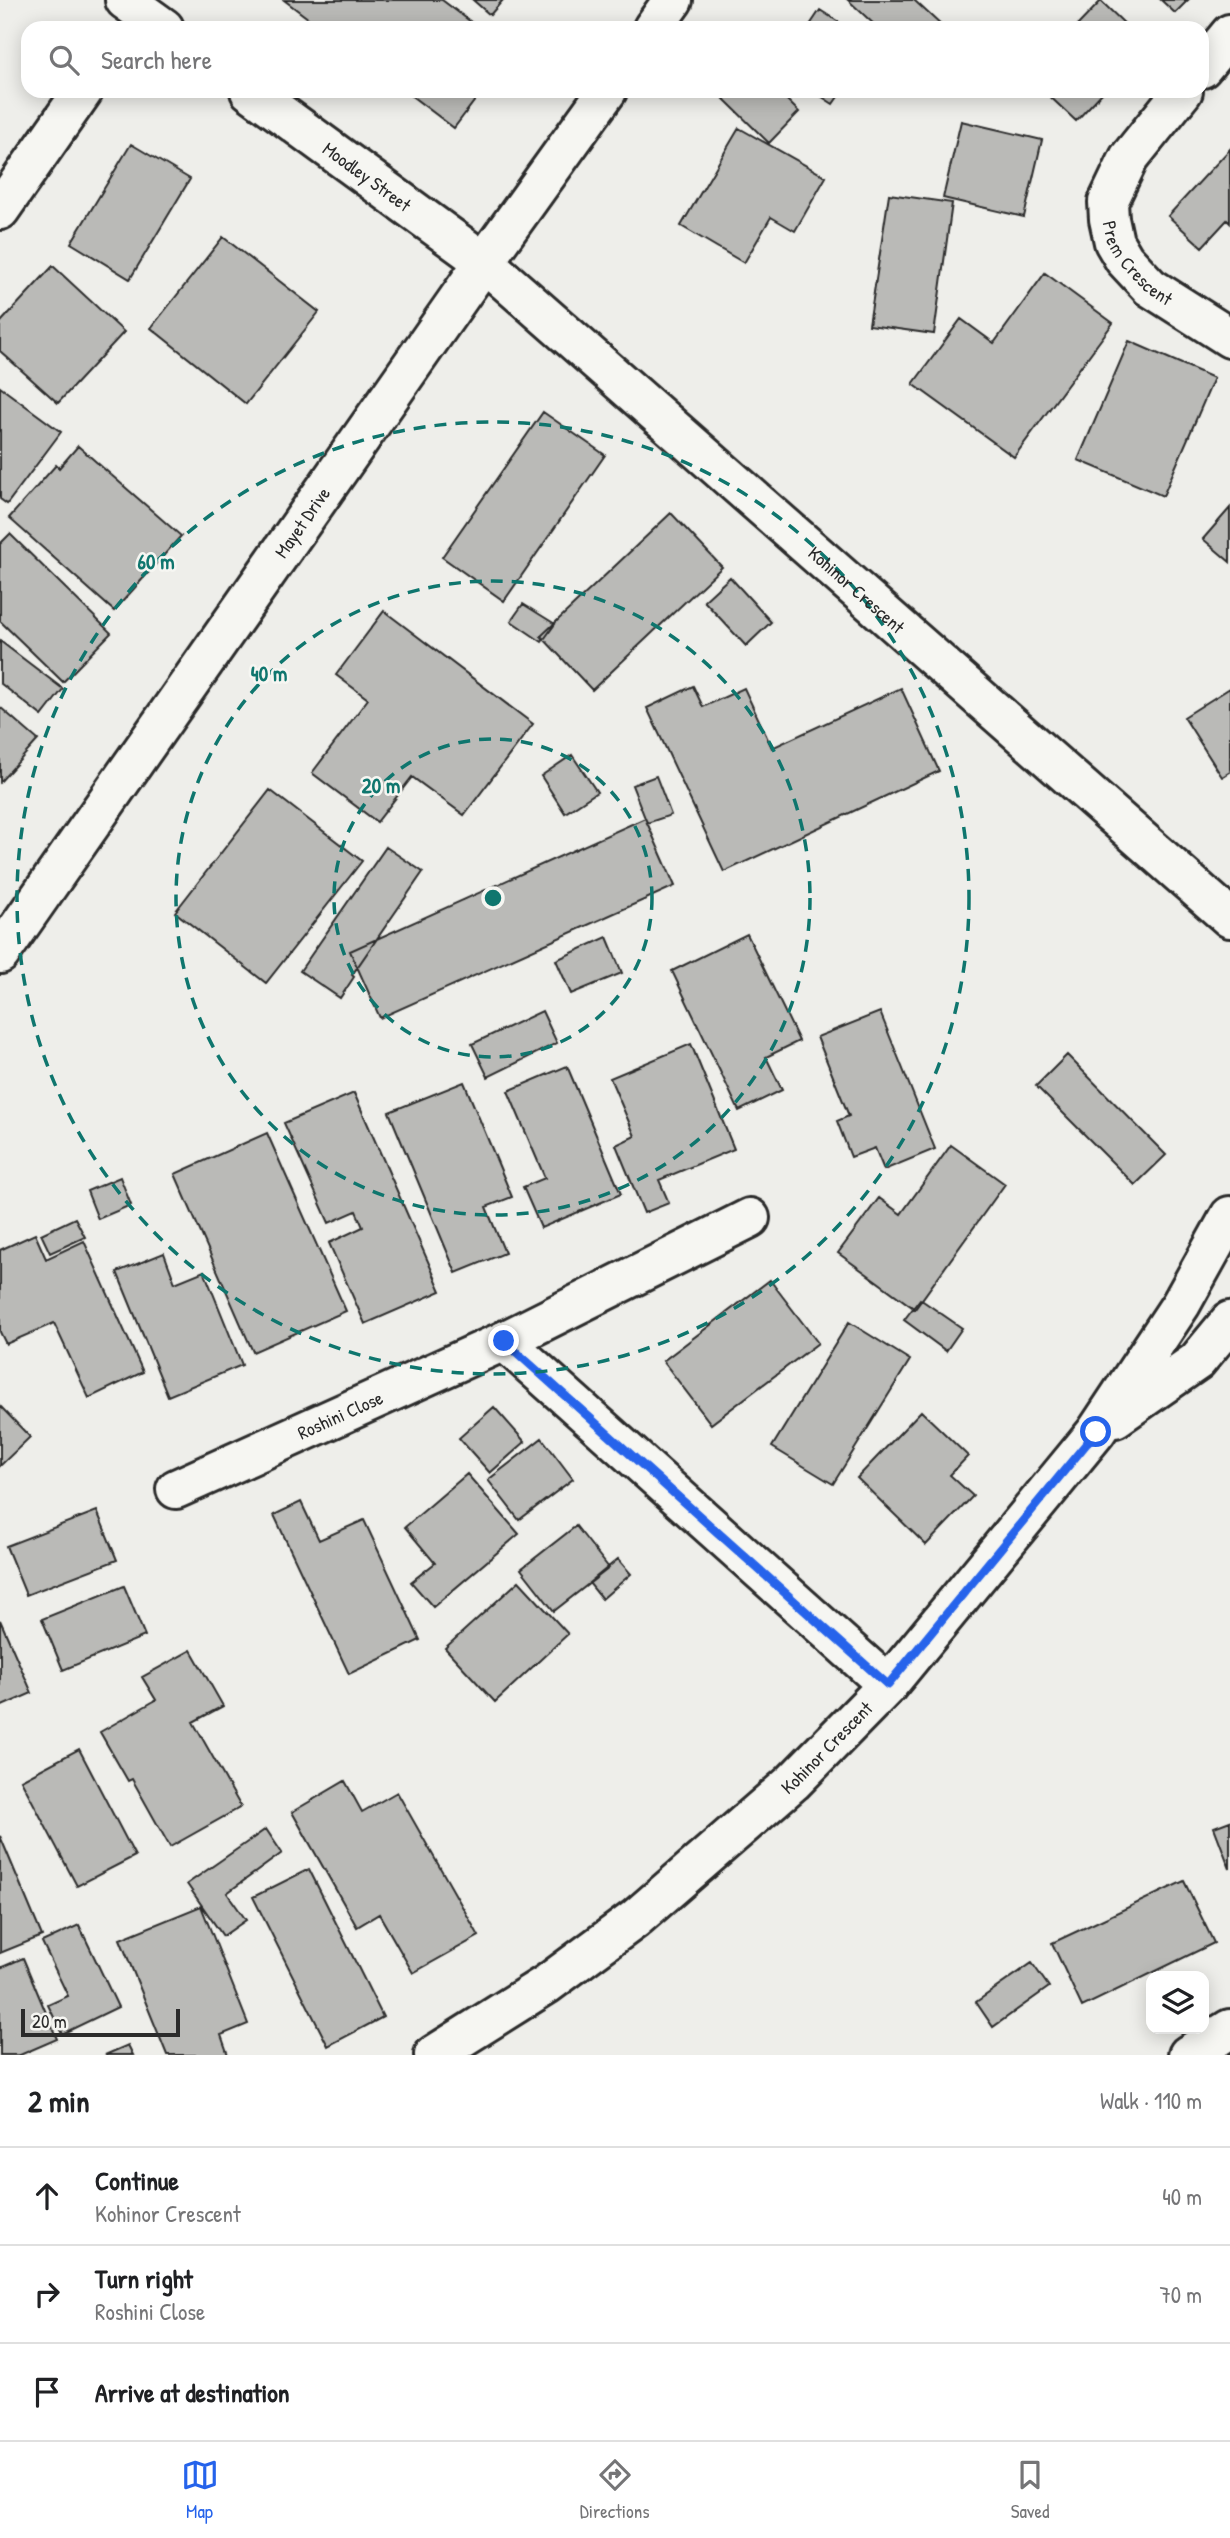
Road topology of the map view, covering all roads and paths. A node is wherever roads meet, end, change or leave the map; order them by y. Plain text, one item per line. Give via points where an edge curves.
1 (673, 0) edge
2 (658, 21) edge
3 (1230, 34) edge
4 (1209, 60) edge
5 (78, 98) edge
6 (260, 98) edge
7 (602, 98) edge
8 (1177, 98) edge
9 (0, 210) edge
10 (484, 262) junction
11 (1230, 338) edge
12 (1230, 918) edge
13 (0, 954) edge
14 (1230, 1216) edge
15 (750, 1218) dead end
16 (1230, 1321) edge
17 (504, 1341) junction
18 (1096, 1432) junction
19 (176, 1489) dead end
20 (888, 1685) junction
21 (1230, 2029) edge
22 (434, 2055) edge
23 (1188, 2055) edge

1 - 2 street
3 - 4 street
5 - 9 street
6 - 10 street, Moodley Street
7 - 10 street, Mayet Drive
8 - 11 street, Prem Crescent via 1129,158 1108,202 1114,242 1150,287
10 - 12 street, Kohinor Crescent
10 - 13 street, Mayet Drive
14 - 18 street, Kohinor Crescent via 1181,1304
15 - 17 street, Roshini Close
16 - 18 street via 1197,1361
17 - 19 street, Roshini Close
17 - 20 street
18 - 20 street, Kohinor Crescent
20 - 22 street, Kohinor Crescent via 793,1782 635,1919 547,1984
21 - 23 street

